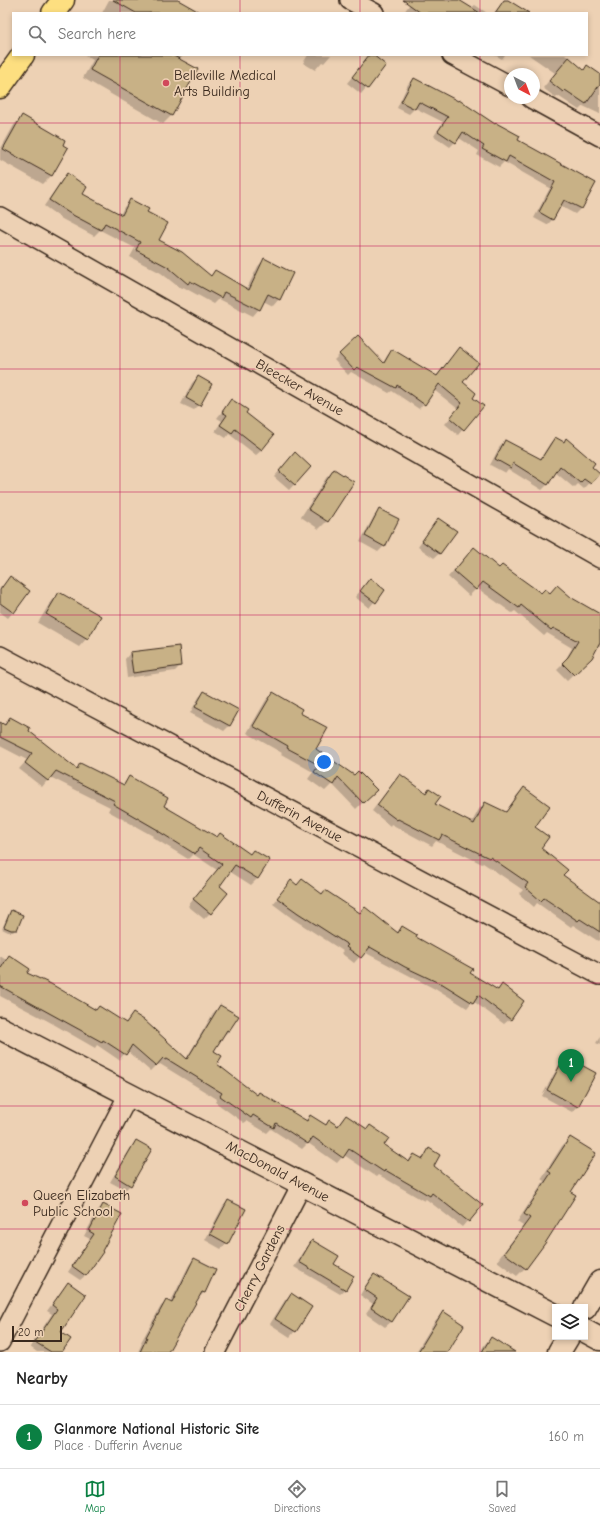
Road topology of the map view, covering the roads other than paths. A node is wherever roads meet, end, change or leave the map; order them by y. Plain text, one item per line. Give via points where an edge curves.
1 (63, 0) edge
2 (350, 0) edge
3 (54, 12) edge
4 (372, 12) edge
5 (22, 56) edge
6 (454, 56) edge
7 (504, 83) edge
8 (0, 87) edge
9 (540, 103) edge
10 (600, 136) edge
11 (0, 217) edge
12 (600, 558) edge
13 (0, 656) edge
14 (600, 975) edge
15 (0, 1028) edge
16 (129, 1094) junction
17 (302, 1184) junction
18 (600, 1282) edge
19 (587, 1304) edge
20 (552, 1313) edge
21 (588, 1333) edge
22 (600, 1339) edge
23 (566, 1340) edge
24 (0, 1342) edge
25 (215, 1352) edge
26 (559, 1352) edge

1 - 3 main road
2 - 4 street
5 - 8 main road
6 - 7 street
9 - 10 street
11 - 12 street, Bleecker Avenue
13 - 14 street, Dufferin Avenue
15 - 16 street, MacDonald Avenue
16 - 17 street, MacDonald Avenue
16 - 24 street
17 - 20 street, MacDonald Avenue
17 - 25 street, Cherry Gardens
18 - 19 street
21 - 22 street
23 - 26 street

